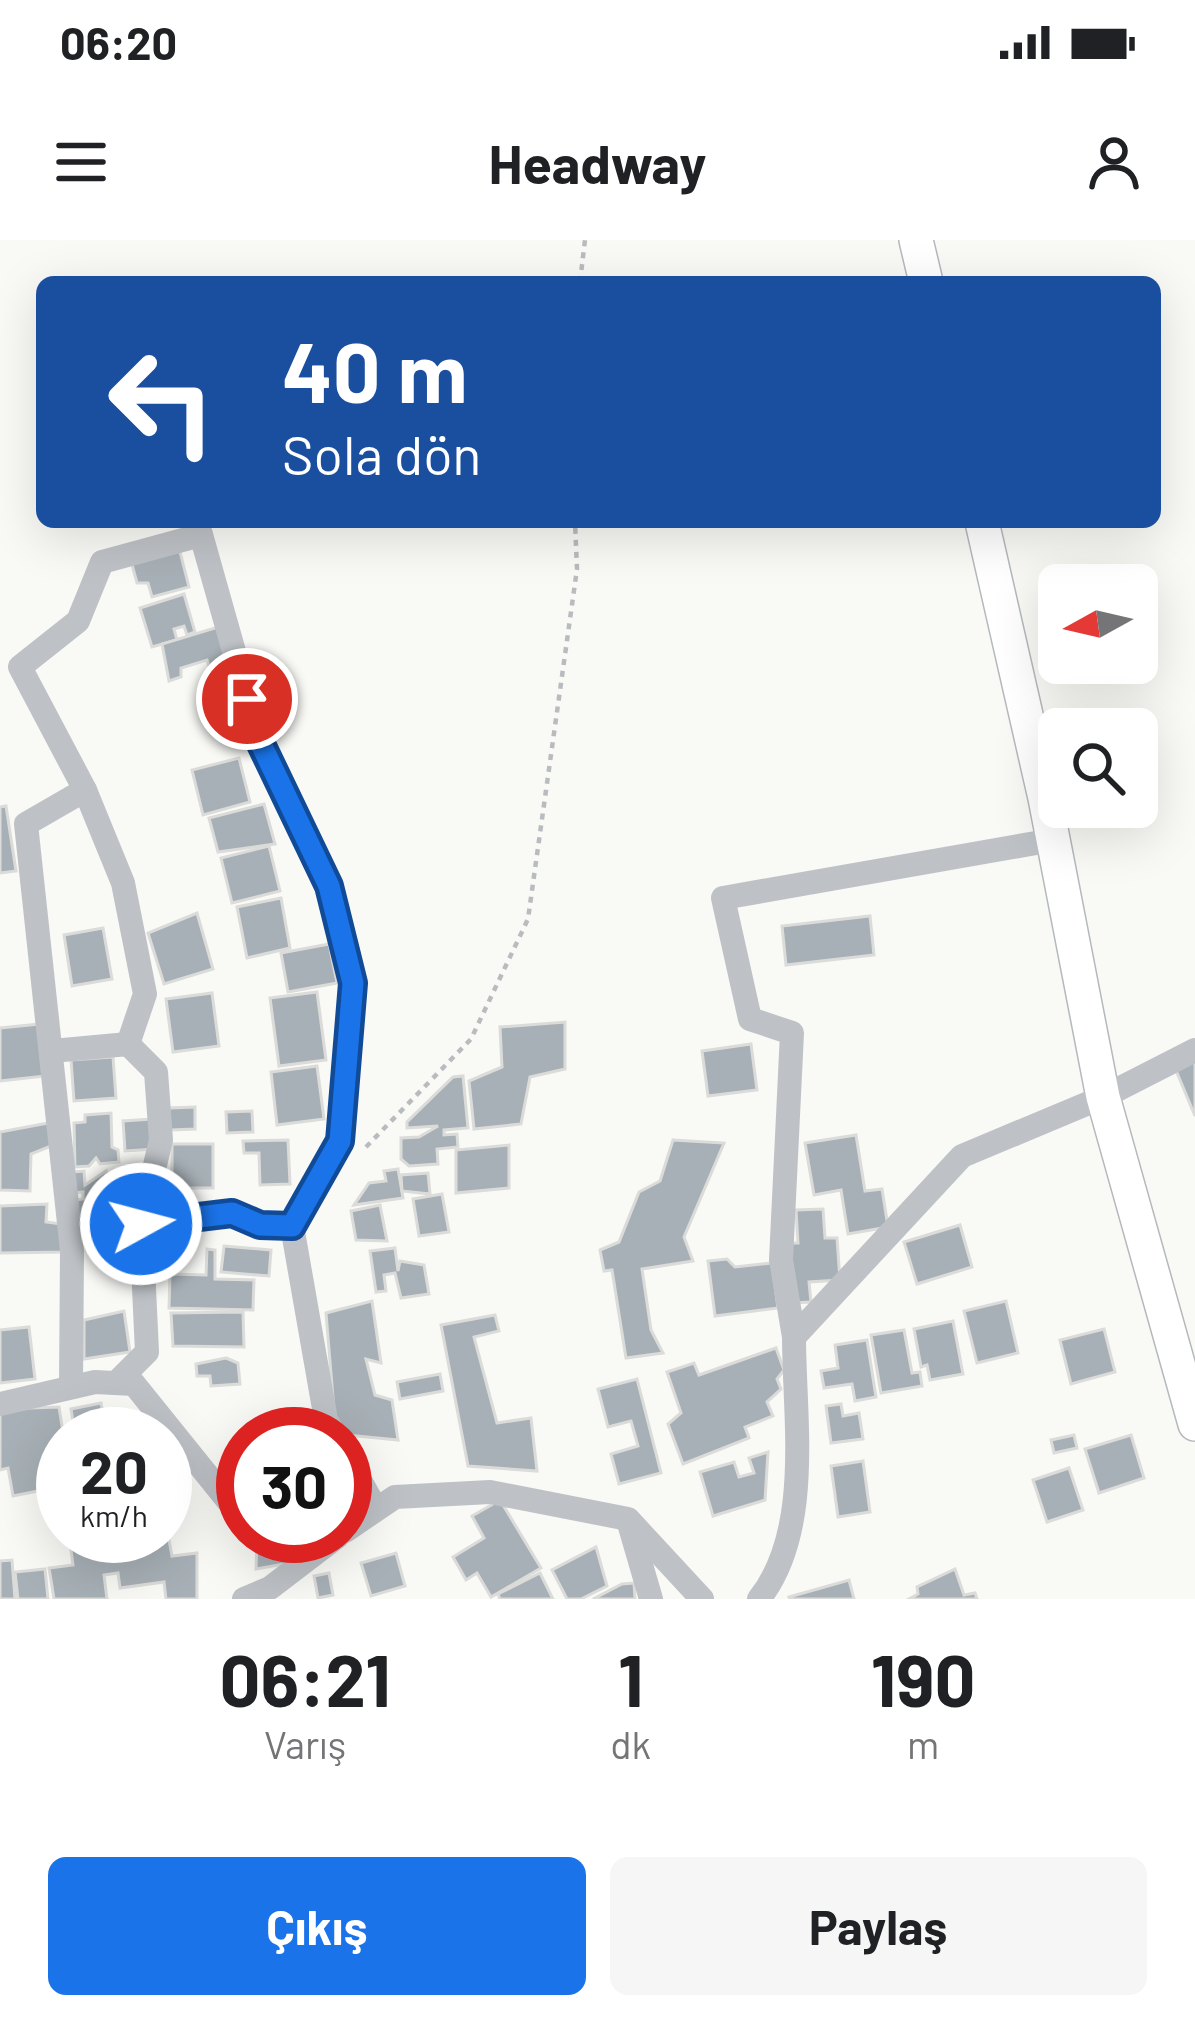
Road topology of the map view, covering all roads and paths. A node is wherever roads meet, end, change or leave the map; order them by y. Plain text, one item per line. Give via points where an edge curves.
1 (585, 240) edge
2 (916, 240) edge
3 (581, 276) edge
4 (925, 276) edge
5 (199, 528) edge
6 (575, 528) edge
7 (983, 528) edge
8 (86, 790) junction
9 (1054, 840) junction
10 (128, 1045) junction
11 (1195, 1050) edge
12 (52, 1051) junction
13 (1103, 1097) junction
14 (355, 1158) dead end
15 (141, 1224) junction
16 (292, 1226) junction
17 (794, 1337) junction
18 (116, 1383) junction
19 (71, 1386) junction
20 (0, 1404) edge
21 (324, 1407) edge
22 (1195, 1424) edge
23 (216, 1486) edge
24 (372, 1502) edge
25 (375, 1507) junction
26 (372, 1509) edge
27 (628, 1520) junction
28 (301, 1563) edge
29 (244, 1599) edge
30 (651, 1599) edge
31 (702, 1599) edge
32 (759, 1599) edge

1 - 3 path
2 - 4 main road
5 - 8 street via 102,562 78,621 20,667
5 - 16 street via 259,740 329,886 353,983 340,1141
6 - 14 path via 574,592 528,919 471,1040
7 - 9 main road
8 - 10 street via 123,884 145,994
8 - 12 street via 26,824
9 - 13 main road
9 - 17 street via 723,898 749,1019 793,1033 782,1260
10 - 12 street
10 - 15 street via 156,1072 161,1140
11 - 13 street
12 - 19 street via 72,1251
13 - 17 street via 962,1156
13 - 22 main road
15 - 16 street via 232,1213
15 - 18 street via 147,1352
16 - 21 street
17 - 32 street via 795,1504
18 - 19 street
18 - 23 street via 134,1384
19 - 20 street
24 - 25 street
25 - 26 street
25 - 27 street via 395,1497 490,1492
27 - 30 street
27 - 31 street
28 - 29 street

